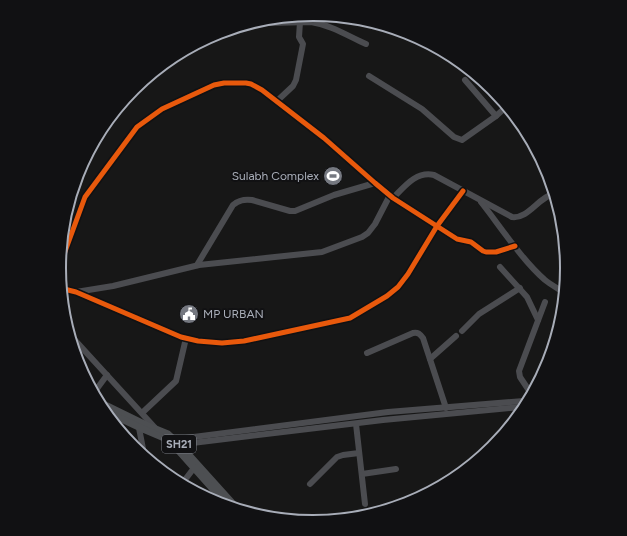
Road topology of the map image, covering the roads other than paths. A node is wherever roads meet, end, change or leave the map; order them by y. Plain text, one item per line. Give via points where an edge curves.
1 (294, 22) edge
2 (300, 22) junction
3 (366, 44) dead end
4 (369, 76) dead end
5 (465, 80) dead end
6 (276, 101) junction
7 (503, 110) edge
8 (496, 116) junction
9 (375, 183) junction
10 (462, 191) junction
11 (549, 195) edge
12 (392, 196) junction
13 (479, 200) junction
14 (437, 226) junction
15 (68, 243) edge
16 (515, 246) junction
17 (197, 265) junction
18 (500, 267) dead end
19 (520, 288) junction
20 (559, 289) edge
21 (68, 290) edge
22 (76, 292) junction
23 (545, 302) dead end
24 (538, 320) junction
25 (462, 331) dead end
26 (456, 336) dead end
27 (186, 338) junction
28 (79, 344) edge
29 (367, 353) dead end
30 (430, 359) junction
31 (107, 376) junction
32 (98, 387) edge
33 (528, 390) edge
34 (521, 401) edge
35 (517, 407) edge
36 (110, 408) edge
37 (446, 408) junction
38 (142, 413) junction
39 (117, 417) edge
40 (356, 424) junction
41 (139, 428) junction
42 (156, 432) junction
43 (174, 442) junction
44 (143, 446) edge
45 (360, 453) junction
46 (194, 468) junction
47 (396, 469) dead end
48 (362, 474) junction
49 (185, 479) edge
50 (310, 484) dead end
51 (220, 496) edge
52 (229, 500) edge
53 (365, 504) dead end

1 - 2 street
2 - 3 street via 324,25
2 - 6 street via 300,37 303,44 296,80
4 - 8 street via 422,109 454,137 462,140
5 - 8 street
6 - 9 street via 324,138
6 - 15 street via 251,84 219,83 162,109 137,127 85,197
7 - 8 street
9 - 12 street
9 - 17 street via 334,195 295,211 246,199 236,202
10 - 12 street via 434,175 427,174 414,178
10 - 13 street
10 - 14 street
11 - 13 street via 518,218
12 - 14 street
12 - 17 street via 368,233 329,250
13 - 16 street
14 - 16 street via 457,239 471,242 483,251 496,252
14 - 27 street via 398,287 350,318 244,341 222,343
16 - 20 street via 540,275
17 - 22 street via 113,286
18 - 19 street
19 - 24 street via 527,296
19 - 25 street via 479,314
21 - 22 street
22 - 27 street
23 - 24 street
24 - 33 street via 518,371
26 - 30 street
27 - 38 street via 176,381
28 - 31 street
29 - 30 street via 417,332 423,338
30 - 37 street
31 - 32 street
31 - 38 street
34 - 37 street
35 - 40 street
36 - 42 main road, SH21
37 - 43 street via 388,412
38 - 42 street
39 - 41 main road, SH21
40 - 43 street
40 - 45 street
41 - 42 main road, SH21
41 - 44 street
42 - 43 main road, SH21
43 - 46 main road, SH21
43 - 52 main road, SH21
45 - 48 street
45 - 50 street via 337,458
46 - 49 street
46 - 51 main road, SH21
47 - 48 street
48 - 53 street

